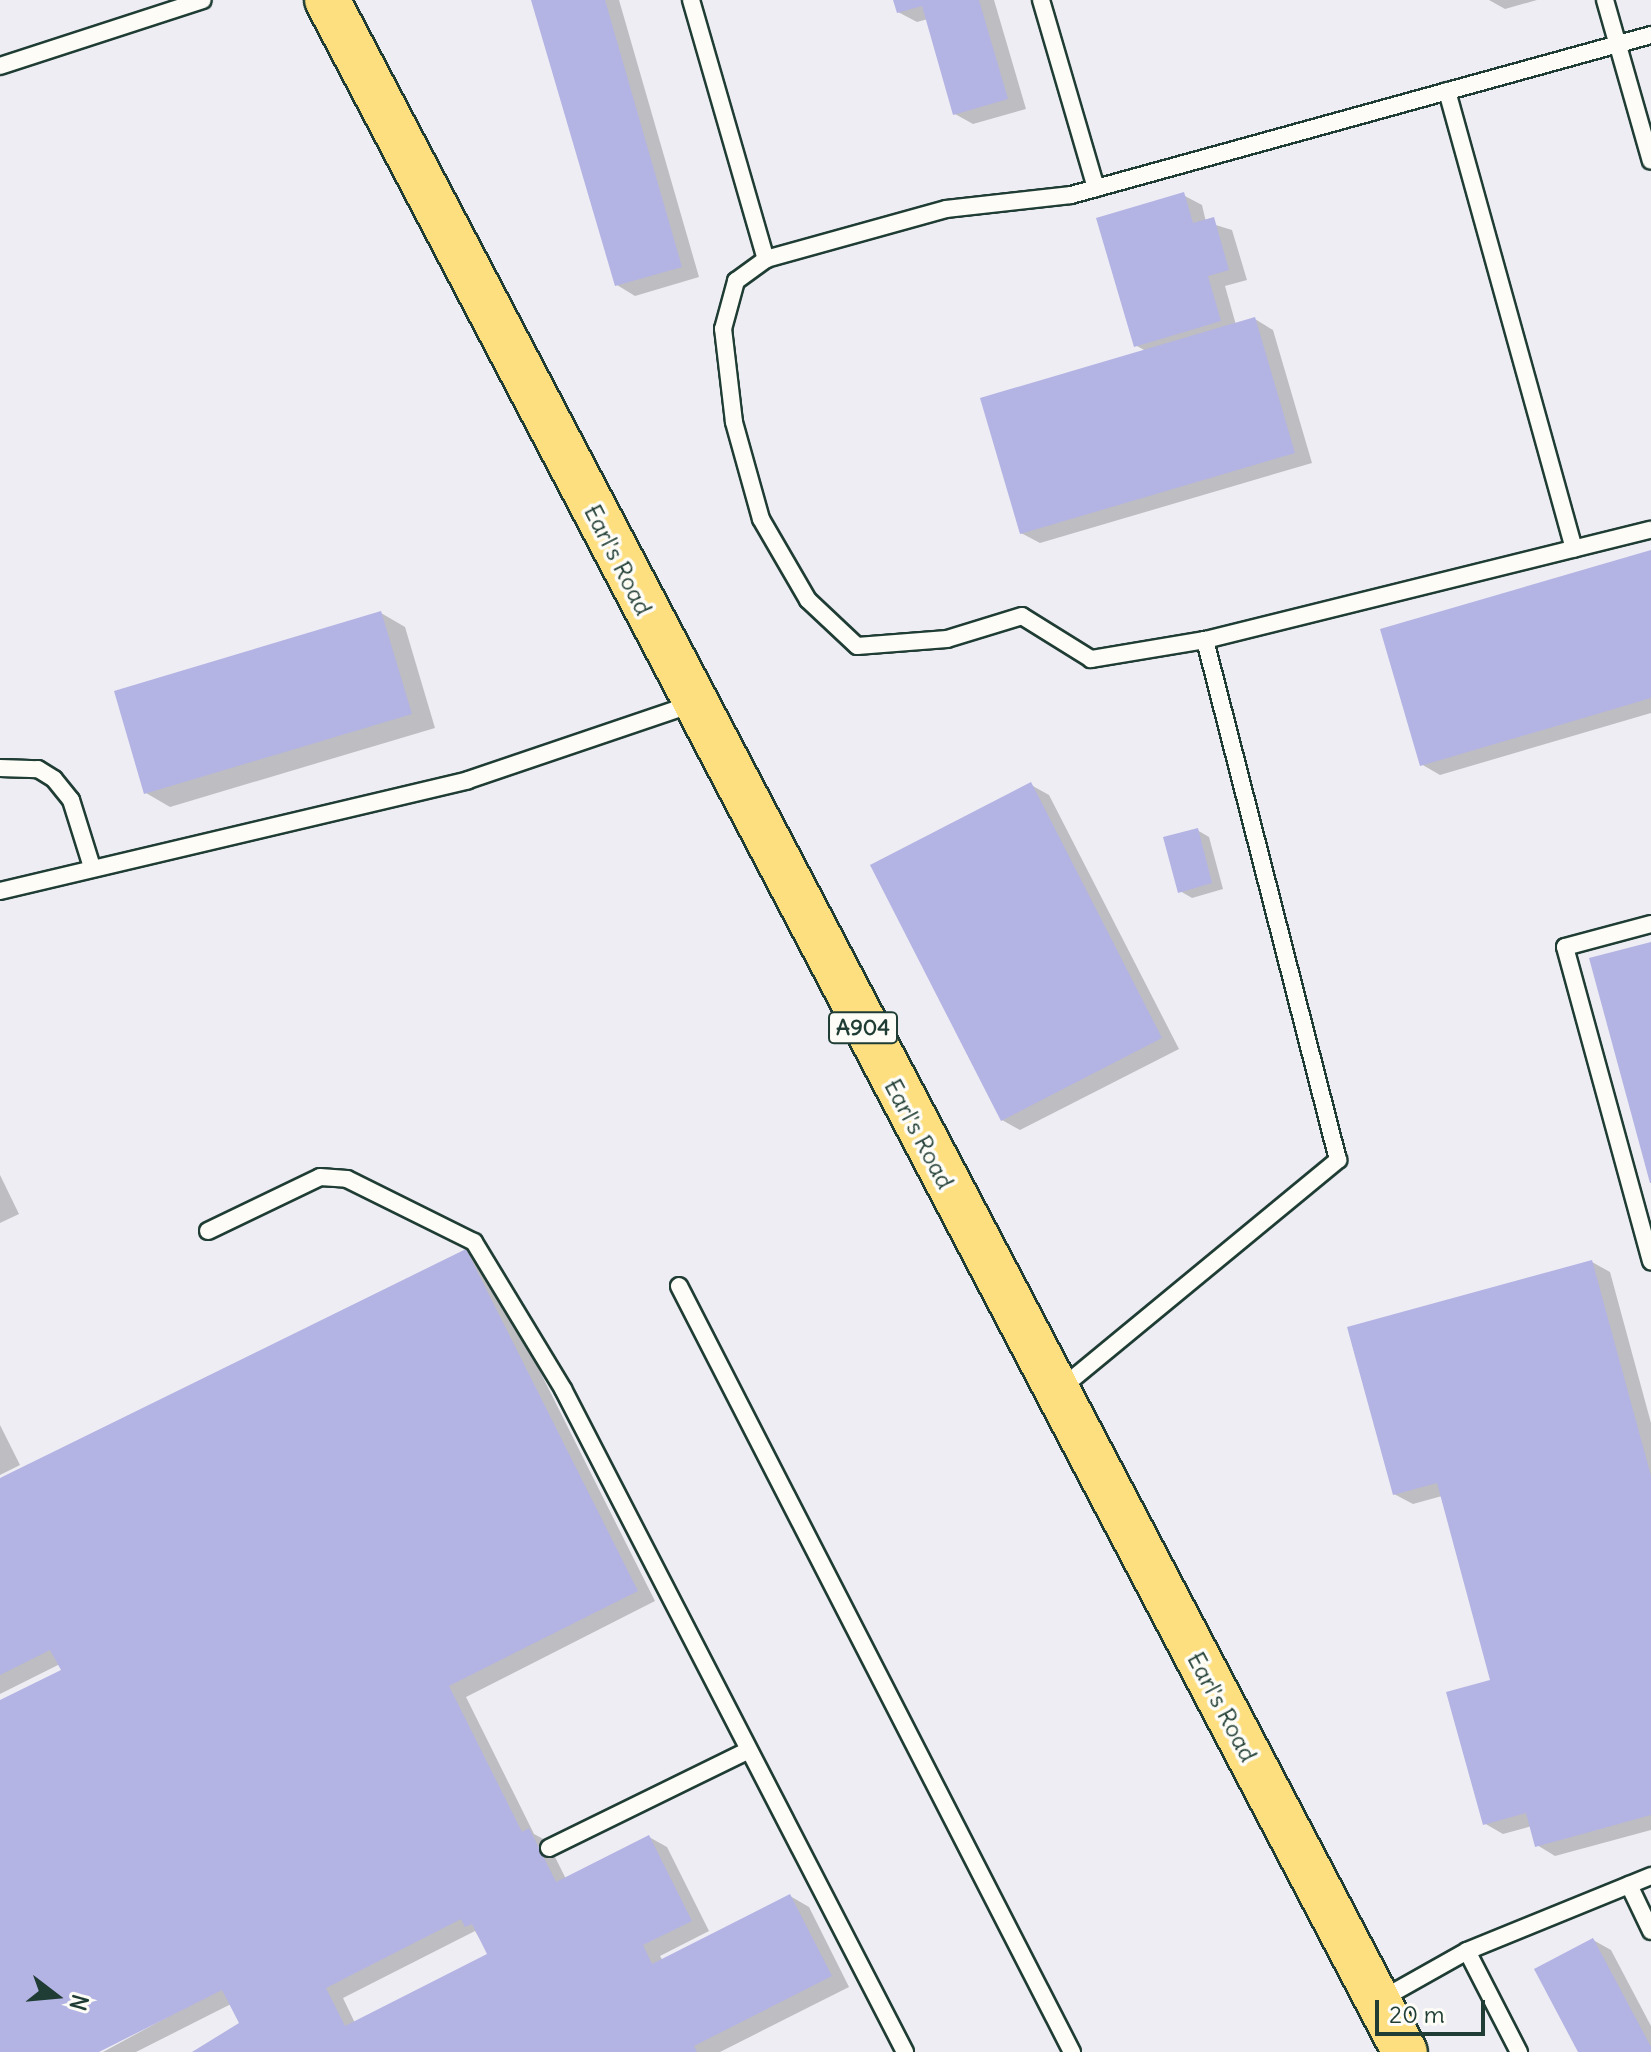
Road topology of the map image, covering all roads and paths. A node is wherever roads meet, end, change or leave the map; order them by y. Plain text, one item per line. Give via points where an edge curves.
1 (203, 0) edge
2 (327, 0) edge
3 (691, 0) edge
4 (1041, 0) edge
5 (1605, 0) edge
6 (1651, 35) edge
7 (1618, 44) junction
8 (0, 66) edge
9 (1447, 91) junction
10 (1651, 161) edge
11 (1096, 188) junction
12 (766, 259) junction
13 (1651, 530) edge
14 (1574, 549) junction
15 (1205, 640) junction
16 (693, 704) junction
17 (0, 768) edge
18 (92, 867) junction
19 (0, 891) edge
20 (1651, 924) edge
21 (208, 1231) dead end
22 (1651, 1261) edge
23 (679, 1286) dead end
24 (1056, 1393) junction
25 (747, 1751) junction
26 (549, 1848) dead end
27 (1651, 1876) edge
28 (1629, 1885) junction
29 (1651, 1931) edge
30 (1467, 1951) junction
31 (1378, 2001) junction
32 (905, 2052) edge
33 (1072, 2052) edge
34 (1405, 2052) edge
35 (1519, 2052) edge

1 - 8 lane
2 - 16 main road, Earl's Road / A904
3 - 12 lane
4 - 11 lane
5 - 7 lane
6 - 7 lane
7 - 9 lane
7 - 10 lane
9 - 11 lane
9 - 14 lane
11 - 12 lane via 946,209
12 - 15 lane via 736,281 723,329 734,422 761,519 808,600 857,646 947,639 1022,616 1091,659
13 - 14 lane
14 - 15 lane
15 - 24 lane via 1338,1160
16 - 18 lane via 468,780
16 - 24 main road, Earl's Road / A904
17 - 18 lane via 38,769 54,779 71,800
18 - 19 lane
20 - 22 lane via 1565,947
21 - 25 lane via 320,1177 347,1179 474,1242 563,1389
23 - 33 lane
24 - 31 main road, Earl's Road / A904
25 - 26 lane
25 - 32 lane
27 - 28 lane
28 - 29 lane
28 - 30 lane
30 - 31 lane
30 - 35 lane
31 - 34 main road, Earl's Road / A904

